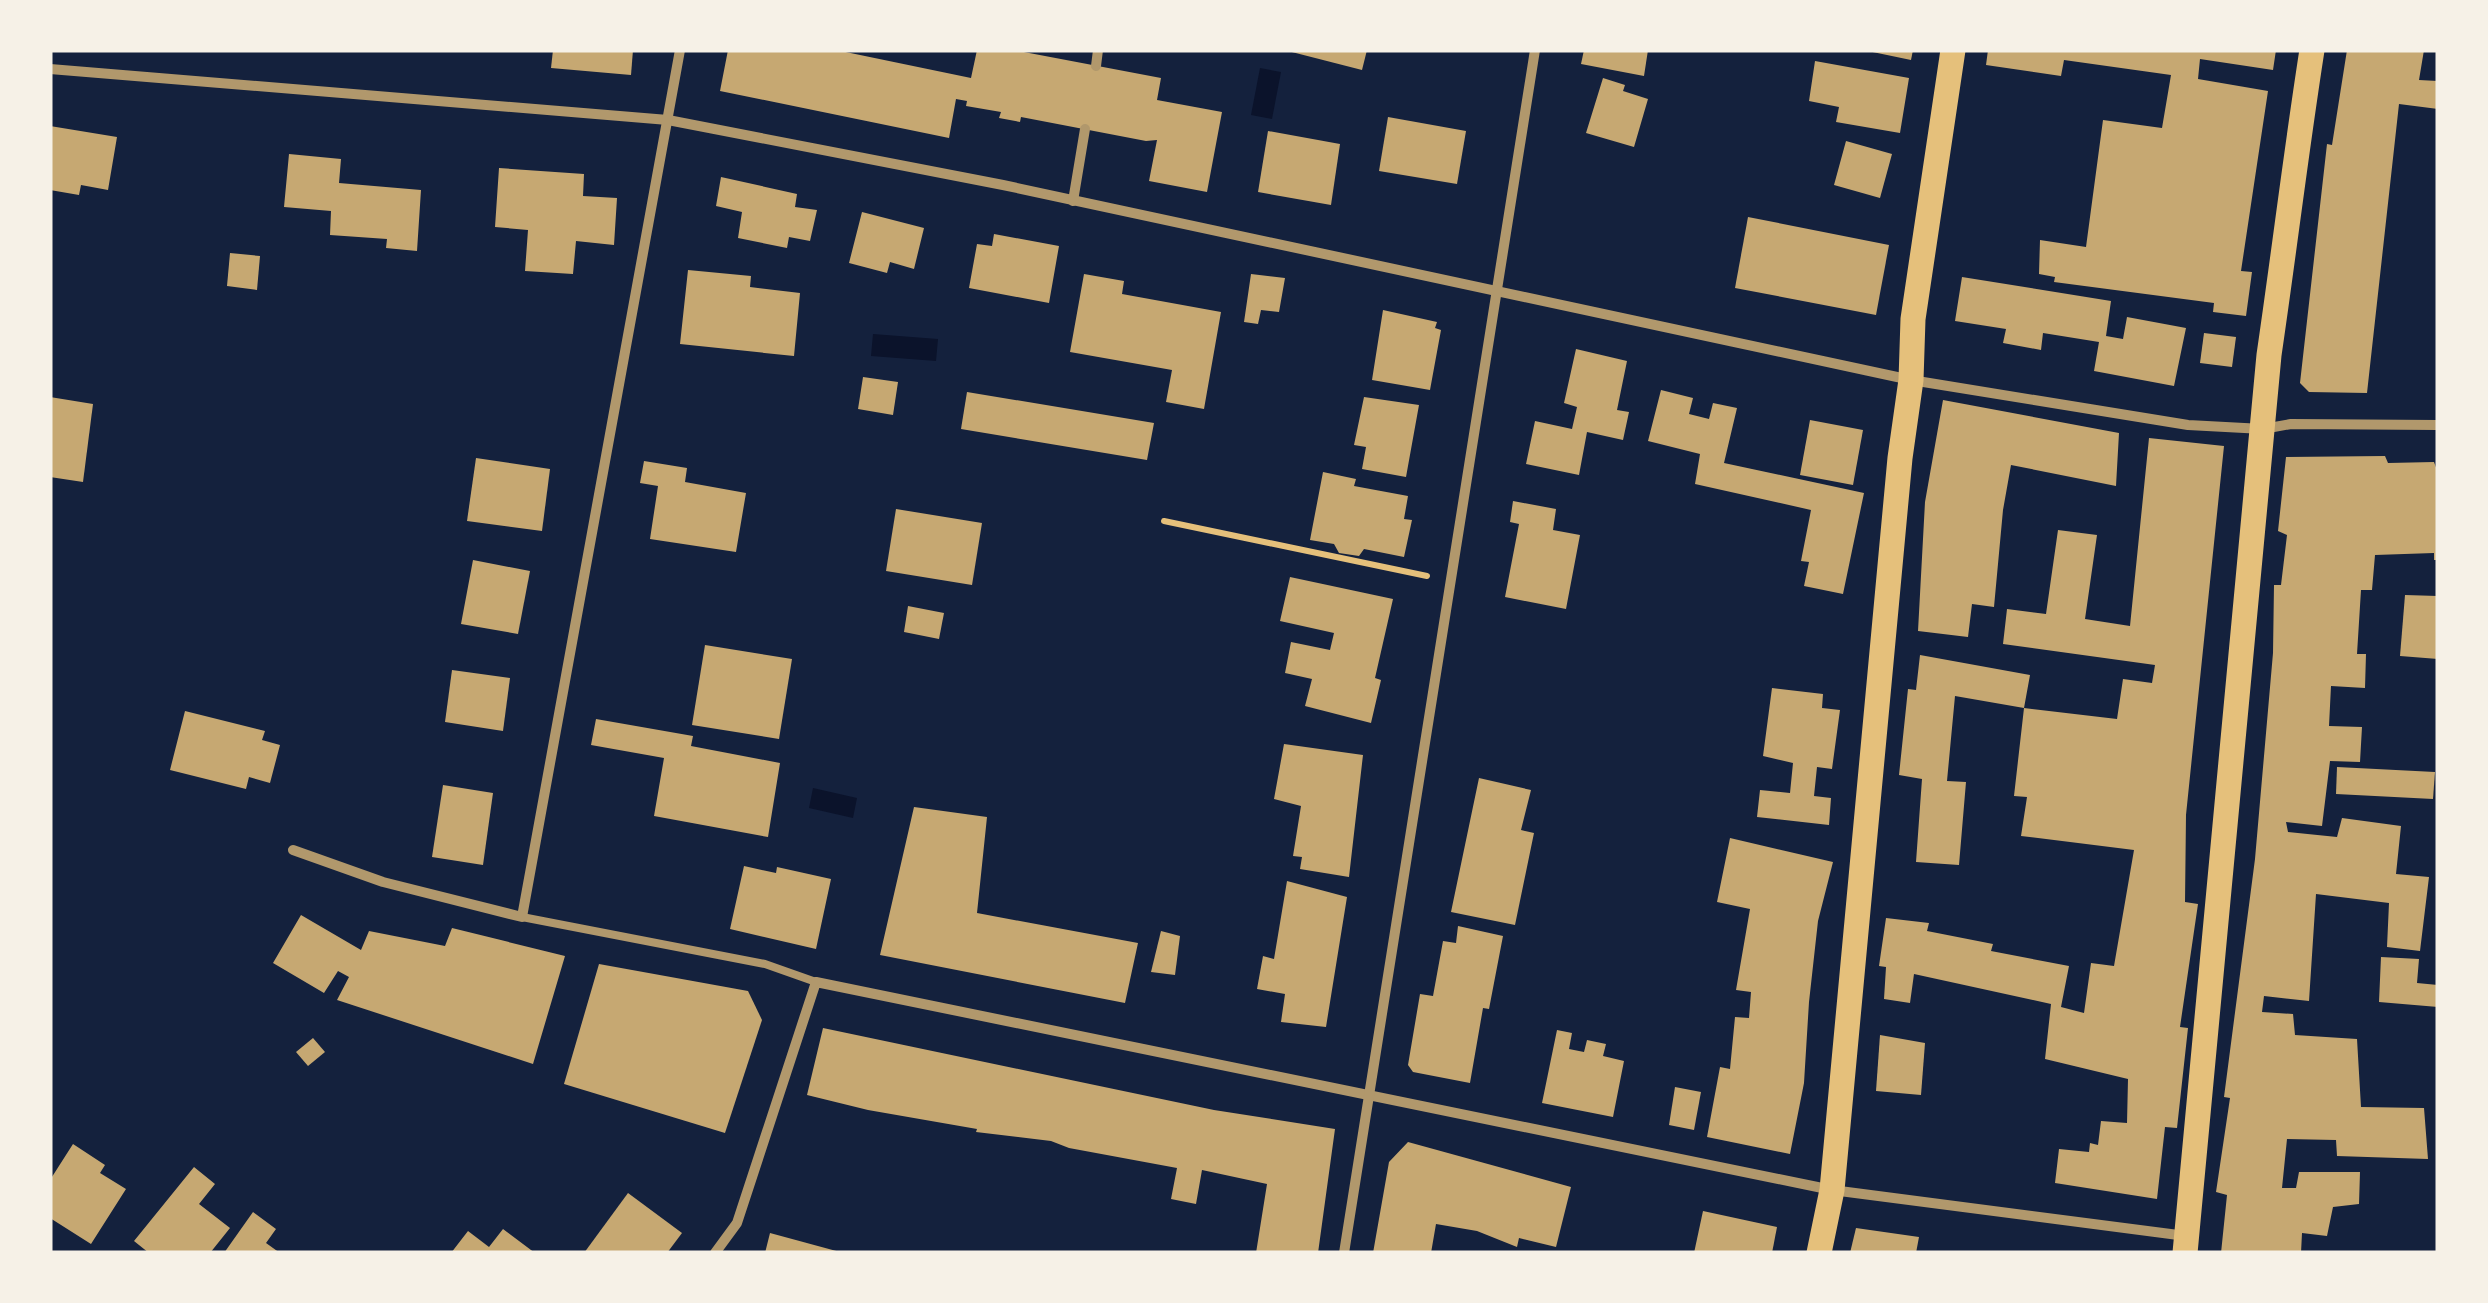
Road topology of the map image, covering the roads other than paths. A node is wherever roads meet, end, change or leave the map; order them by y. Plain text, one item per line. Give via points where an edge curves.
1 (680, 50) edge
2 (1098, 50) edge
3 (1535, 50) edge
4 (1953, 50) edge
5 (2312, 50) edge
6 (1096, 66) dead end
7 (50, 69) edge
8 (668, 120) junction
9 (1085, 129) dead end
10 (1073, 201) junction
11 (1494, 288) junction
12 (1911, 380) junction
13 (2438, 425) edge
14 (2263, 429) junction
15 (293, 850) dead end
16 (522, 917) junction
17 (816, 982) junction
18 (1368, 1096) junction
19 (1832, 1190) junction
20 (2186, 1244) edge
21 (715, 1253) edge
22 (1344, 1253) edge
23 (1819, 1253) edge

1 - 8 street
2 - 6 street
3 - 11 street
4 - 12 main road via 1913,319
5 - 14 main road
7 - 8 street
8 - 10 street
8 - 16 street
9 - 10 street
10 - 11 street
11 - 12 street
11 - 18 street
12 - 14 street via 2188,424
12 - 19 main road
13 - 14 street
14 - 20 main road
15 - 16 street via 383,882
16 - 17 lane via 764,964
17 - 18 street
17 - 21 street via 737,1223
18 - 19 street
18 - 22 street
19 - 20 street
19 - 23 main road

